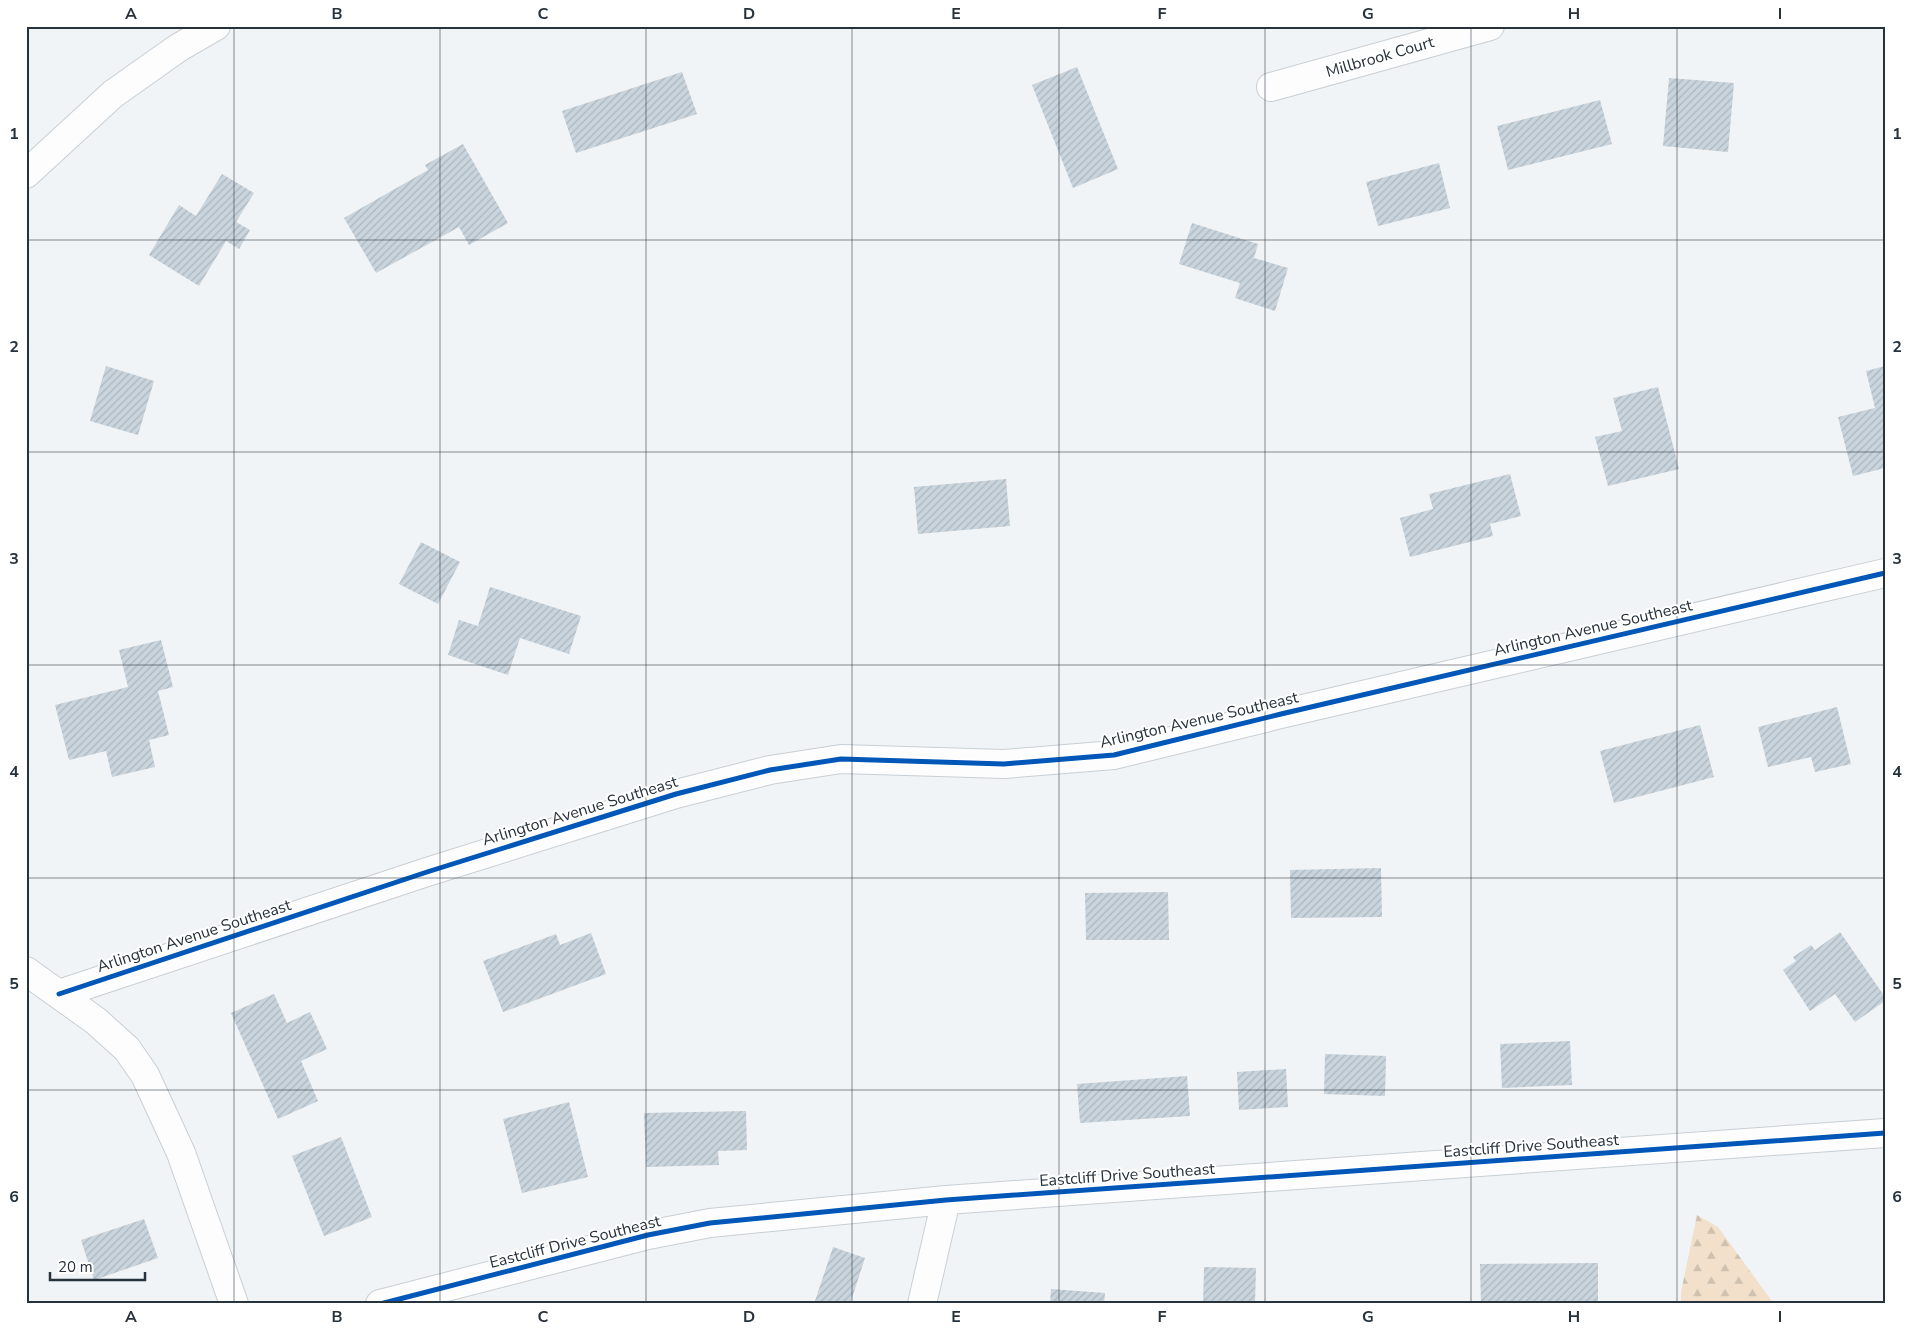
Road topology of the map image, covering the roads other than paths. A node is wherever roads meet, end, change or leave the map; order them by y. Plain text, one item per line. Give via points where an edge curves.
1 (216, 26) edge
2 (1490, 26) edge
3 (1270, 87) dead end
4 (26, 174) edge
5 (1885, 573) edge
6 (26, 971) edge
7 (59, 994) junction
8 (1885, 1133) edge
9 (946, 1200) junction
10 (234, 1304) edge
11 (380, 1304) edge
12 (922, 1304) edge

1 - 4 street via 178,48 113,94
2 - 3 street, Millbrook Court
5 - 7 street, Arlington Avenue Southeast via 1114,756 1004,764 842,759 770,770 676,794 427,872
6 - 7 street
7 - 10 street via 127,1049 145,1075 180,1153
8 - 9 street, Eastcliff Drive Southeast
9 - 11 street, Eastcliff Drive Southeast via 710,1223 648,1235
9 - 12 street

